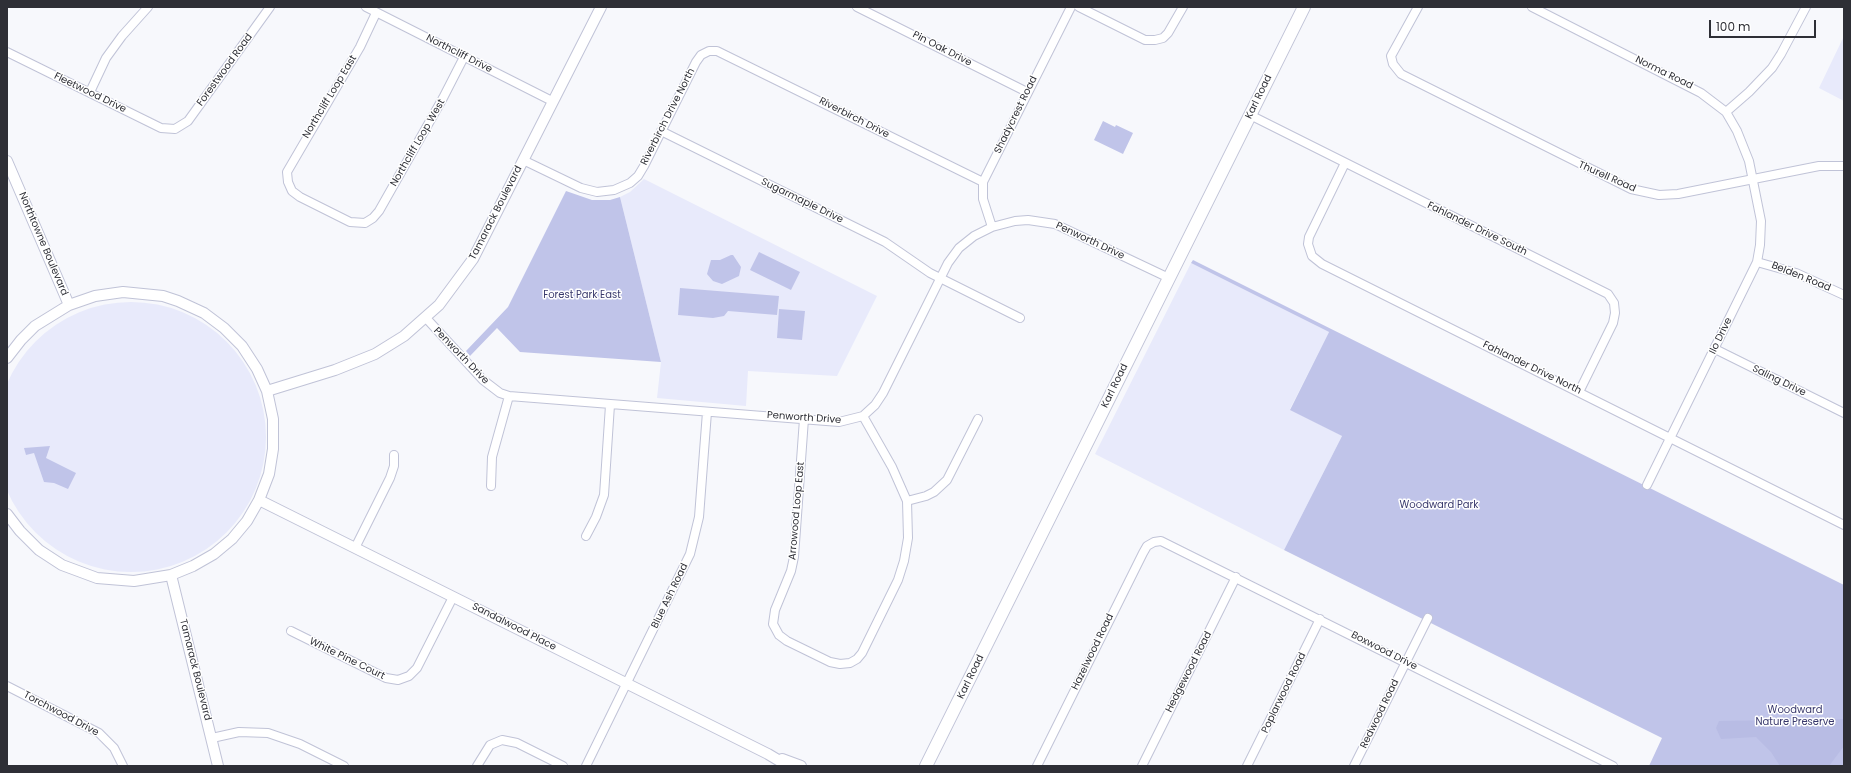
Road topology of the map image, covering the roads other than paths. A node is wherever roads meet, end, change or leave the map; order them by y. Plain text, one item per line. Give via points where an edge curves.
1 (148, 7) edge
2 (270, 7) edge
3 (366, 7) edge
4 (601, 7) edge
5 (857, 7) edge
6 (1071, 7) edge
7 (1080, 7) edge
8 (1183, 7) edge
9 (1304, 7) edge
10 (1418, 7) edge
11 (1532, 7) edge
12 (1806, 7) edge
13 (376, 13) junction
14 (7, 52) edge
15 (725, 54) joint
16 (464, 57) junction
17 (90, 92) junction
18 (1027, 92) junction
19 (552, 102) junction
20 (1726, 112) junction
21 (1250, 115) junction
22 (175, 129) joint
23 (661, 131) junction
24 (523, 160) junction
25 (7, 161) edge
26 (1345, 163) junction
27 (1844, 166) edge
28 (1753, 179) junction
29 (983, 182) junction
30 (365, 223) joint
31 (992, 227) junction
32 (1757, 262) junction
33 (940, 278) junction
34 (1169, 278) junction
35 (1844, 296) edge
36 (69, 305) junction
37 (426, 318) junction
38 (1020, 318) dead end
39 (1715, 349) junction
40 (7, 358) edge
41 (267, 392) junction
42 (1579, 392) junction
43 (509, 396) junction
44 (610, 405) junction
45 (707, 412) junction
46 (1844, 413) edge
47 (863, 416) junction
48 (978, 418) dead end
49 (804, 419) junction
50 (1670, 438) junction
51 (394, 455) dead end
52 (1646, 485) dead end
53 (491, 486) dead end
54 (259, 500) junction
55 (907, 501) junction
56 (7, 514) edge
57 (1844, 525) edge
58 (586, 536) dead end
59 (1154, 542) joint
60 (355, 548) junction
61 (171, 575) junction
62 (1236, 577) junction
63 (453, 597) junction
64 (1428, 618) dead end
65 (1320, 619) junction
66 (291, 631) dead end
67 (1406, 662) junction
68 (627, 684) junction
69 (7, 686) edge
70 (212, 738) junction
71 (768, 754) junction
72 (1598, 763) edge
73 (123, 766) edge
74 (218, 766) edge
75 (344, 766) edge
76 (477, 766) edge
77 (563, 766) edge
78 (586, 766) edge
79 (788, 766) edge
80 (801, 766) edge
81 (926, 766) edge
82 (1037, 766) edge
83 (1142, 766) edge
84 (1247, 766) edge
85 (1354, 766) edge
86 (1613, 766) edge

1 - 17 street via 106,58
2 - 22 street, Forestwood Road via 188,121
3 - 13 street, Northcliff Drive
4 - 19 street, Tamarack Boulevard
5 - 18 street, Pin Oak Drive
6 - 18 street, Shadycrest Road
7 - 8 street via 1145,40 1163,38
9 - 21 main road, Karl Road
10 - 28 street, Thurell Road via 1391,56 1392,64 1401,74 1631,189 1659,195 1678,194
11 - 20 street, Norma Road via 1684,83
12 - 20 street via 1772,68
13 - 16 street, Northcliff Drive
13 - 30 street, Northcliff Loop East via 360,47 288,172 288,182 292,191 300,197 350,222
14 - 17 street, Fleetwood Drive
15 - 23 street, Riverbirch Drive North via 717,51 701,55
15 - 29 street, Riverbirch Drive
16 - 19 street, Northcliff Drive
16 - 30 street, Northcliff Loop West via 379,211
17 - 22 street, Fleetwood Drive via 161,128
18 - 29 street, Shadycrest Road
19 - 24 street, Tamarack Boulevard
20 - 28 street, Norma Road via 1744,145
21 - 26 street, Fahlander Drive South
21 - 34 main road, Karl Road
23 - 24 street, Riverbirch Drive North via 638,176 630,183 614,190 597,192 581,188
23 - 33 street, Sugarmaple Drive via 885,242
24 - 37 street, Tamarack Boulevard via 473,259 439,305
25 - 36 street, Northtowne Boulevard
26 - 42 street, Fahlander Drive North via 1309,237 1309,249 1316,260
26 - 42 street, Fahlander Drive South via 1608,294 1614,303 1613,323
27 - 28 street, Thurell Road via 1820,166
28 - 32 street, Ilo Drive via 1762,232
29 - 31 street, Shadycrest Road via 983,199
31 - 33 street, Penworth Drive via 974,236 959,248
31 - 34 street, Penworth Drive via 1028,220 1055,224
32 - 35 street, Belden Road via 1796,273
32 - 39 street, Ilo Drive
33 - 38 street, Sugarmaple Drive
33 - 47 street, Penworth Drive via 883,393
34 - 81 main road, Karl Road
36 - 40 street via 35,326
36 - 41 street via 95,296 123,292 163,296 192,306 224,328 242,346 257,369
37 - 41 street, Tamarack Boulevard via 390,346 366,358
37 - 43 street, Penworth Drive via 483,380 500,393
39 - 46 street, Saling Drive
39 - 50 street, Ilo Drive
41 - 54 street via 273,419 273,450 269,474
42 - 50 street, Fahlander Drive North
43 - 44 street, Penworth Drive
43 - 53 street via 492,457
44 - 45 street, Penworth Drive
44 - 58 street via 604,495
45 - 49 street, Penworth Drive
45 - 68 street, Blue Ash Road via 695,539 684,571
47 - 49 street, Penworth Drive via 839,422
47 - 55 street via 892,467
48 - 55 street via 947,480 926,496
49 - 55 street, Arrowood Loop East via 794,556 789,577 775,610 773,624 779,635 830,662 840,664 857,659 898,580 908,538
50 - 52 street, Ilo Drive
50 - 57 street, Fahlander Drive North
51 - 60 street via 390,478
54 - 60 street, Sandalwood Place
54 - 61 street via 247,521 232,539 194,566
56 - 61 street via 39,550 62,565 97,578 134,581
59 - 62 street, Boxwood Drive via 1168,543
59 - 82 street, Hazelwood Road via 1143,552
60 - 63 street, Sandalwood Place
61 - 70 street, Tamarack Boulevard
62 - 65 street, Boxwood Drive
62 - 83 street, Hedgewood Road
63 - 66 street, White Pine Court via 417,668 409,676 398,680 386,678
63 - 68 street, Sandalwood Place
64 - 67 street, Redwood Road
65 - 67 street, Boxwood Drive
65 - 84 street, Poplarwood Road
67 - 72 street, Boxwood Drive
67 - 85 street, Redwood Road
68 - 71 street, Sandalwood Place
68 - 78 street, Blue Ash Road
69 - 73 street, Torchwood Drive via 99,733 114,748
70 - 74 street, Tamarack Boulevard
70 - 75 street via 239,732 268,733 300,744
71 - 79 street, Sandalwood Place
71 - 80 street, Sandalwood Place
72 - 86 street, Boxwood Drive
76 - 77 street via 490,745 502,740 517,743

